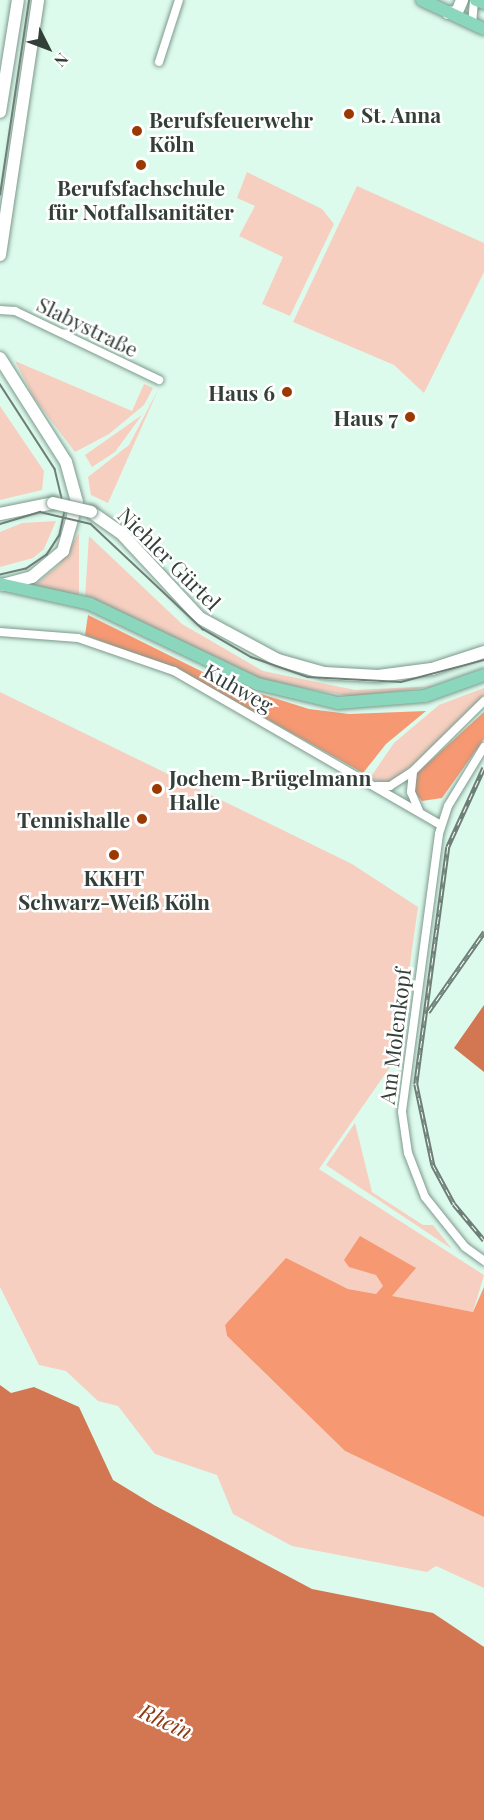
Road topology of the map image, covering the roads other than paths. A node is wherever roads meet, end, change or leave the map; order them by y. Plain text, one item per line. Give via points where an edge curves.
1 (18, 0) edge
2 (38, 0) edge
3 (179, 0) edge
4 (422, 0) edge
5 (462, 0) edge
6 (475, 0) edge
7 (484, 3) edge
8 (448, 13) junction
9 (472, 24) junction
10 (484, 29) edge
11 (159, 62) dead end
12 (0, 112) edge
13 (0, 255) edge
14 (0, 310) edge
15 (0, 358) edge
16 (159, 380) dead end
17 (0, 514) edge
18 (1, 586) edge
19 (90, 606) junction
20 (0, 632) edge
21 (484, 652) edge
22 (484, 675) edge
23 (484, 680) edge
24 (461, 687) junction
25 (484, 701) edge
26 (484, 747) edge
27 (413, 771) junction
28 (376, 786) junction
29 (419, 812) junction
30 (441, 825) junction
31 (484, 1261) edge

1 - 12 main road
2 - 13 main road
3 - 11 street
4 - 8 main road
5 - 8 main road via 457,12
6 - 7 main road
6 - 9 street
8 - 9 main road
9 - 10 main road
14 - 16 street, Slabystraße via 15,311
15 - 18 main road via 66,462 77,502 63,551 32,577
17 - 21 main road, Niehler Gürtel, bridge via 53,503 91,512 121,533 190,609 258,653 344,675 392,676 445,666
18 - 19 main road
18 - 19 main road via 71,598
19 - 24 main road via 227,675 288,696 359,707 423,698
20 - 28 street, Kuhweg via 78,638 174,671
22 - 24 main road
23 - 24 main road
25 - 27 street
26 - 30 street
27 - 28 street via 390,786
27 - 29 street via 411,792
28 - 29 street, Kuhweg
29 - 30 street, Kuhweg
30 - 31 street, Am Molenkopf via 403,1081 404,1133 424,1197 465,1247

